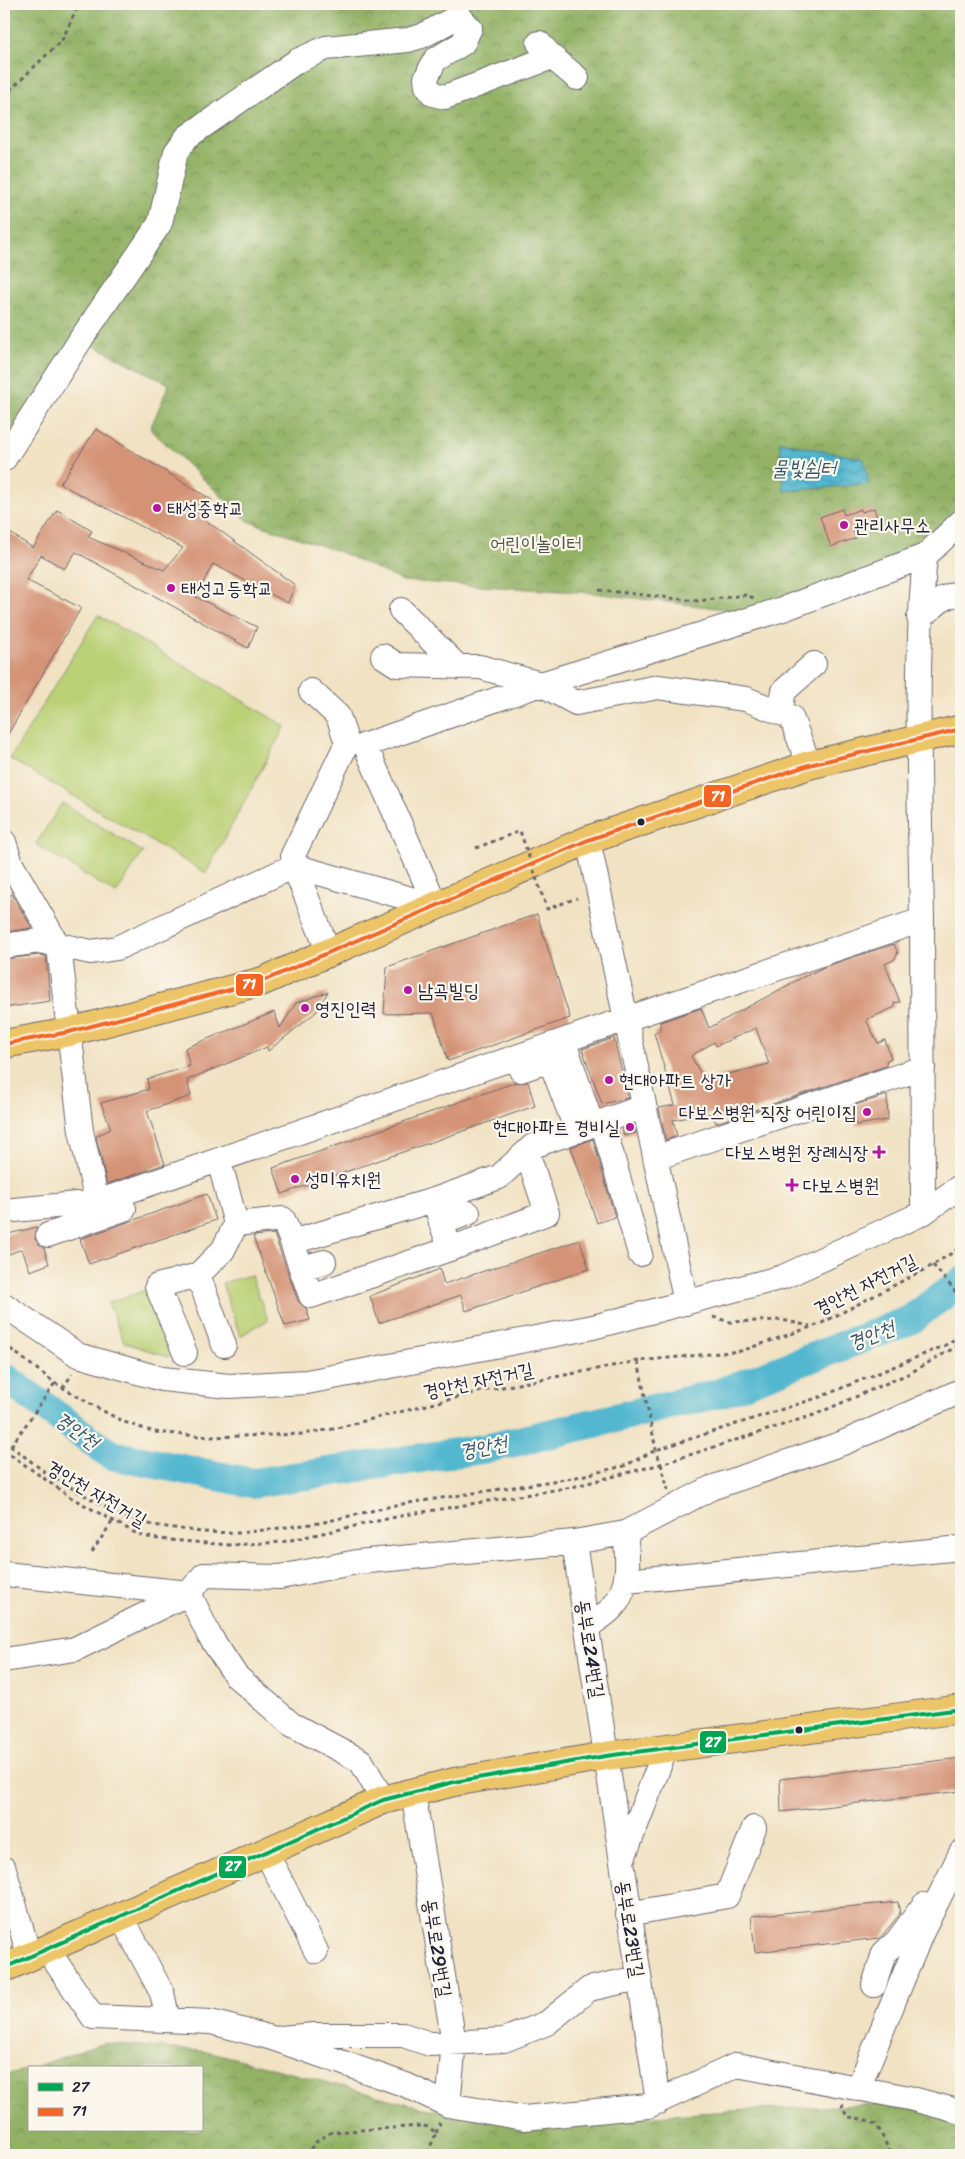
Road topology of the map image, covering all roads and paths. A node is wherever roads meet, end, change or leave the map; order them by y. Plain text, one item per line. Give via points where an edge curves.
1 (78, 4) edge
2 (577, 78) dead end
3 (4, 96) edge
4 (4, 459) edge
5 (961, 522) edge
6 (925, 556) junction
7 (599, 590) dead end
8 (961, 592) edge
9 (782, 609) junction
10 (401, 610) dead end
11 (919, 618) junction
12 (383, 656) dead end
13 (814, 664) dead end
14 (458, 667) junction
15 (541, 684) junction
16 (311, 691) dead end
17 (780, 712) junction
18 (961, 729) edge
19 (917, 740) junction
20 (809, 764) junction
21 (588, 840) junction
22 (476, 848) dead end
23 (6, 857) edge
24 (294, 866) junction
25 (576, 898) dead end
26 (436, 906) junction
27 (922, 920) junction
28 (4, 946) edge
29 (59, 947) junction
30 (328, 953) junction
31 (626, 1019) junction
32 (69, 1032) junction
33 (4, 1044) edge
34 (922, 1068) junction
35 (643, 1107) junction
36 (589, 1121) junction
37 (527, 1152) junction
38 (655, 1158) junction
39 (223, 1175) junction
40 (961, 1186) edge
41 (434, 1200) junction
42 (97, 1202) junction
43 (4, 1211) edge
44 (468, 1213) dead end
45 (923, 1213) junction
46 (441, 1223) junction
47 (236, 1224) junction
48 (48, 1235) dead end
49 (292, 1242) junction
50 (961, 1248) edge
51 (450, 1249) junction
52 (640, 1254) dead end
53 (933, 1265) junction
54 (198, 1275) junction
55 (961, 1298) edge
56 (686, 1303) junction
57 (4, 1305) edge
58 (811, 1326) junction
59 (961, 1335) edge
60 (4, 1344) edge
61 (961, 1344) edge
62 (224, 1345) dead end
63 (185, 1353) dead end
64 (638, 1361) junction
65 (55, 1383) junction
66 (961, 1391) edge
67 (4, 1441) edge
68 (11, 1446) junction
69 (4, 1450) edge
70 (656, 1450) junction
71 (661, 1464) junction
72 (672, 1508) junction
73 (112, 1522) junction
74 (625, 1533) junction
75 (574, 1542) junction
76 (961, 1548) edge
77 (92, 1552) dead end
78 (4, 1574) edge
79 (626, 1581) junction
80 (189, 1593) junction
81 (587, 1627) junction
82 (4, 1660) edge
83 (961, 1709) edge
84 (666, 1748) junction
85 (606, 1756) junction
86 (413, 1792) junction
87 (382, 1800) junction
88 (754, 1828) dead end
89 (266, 1852) junction
90 (960, 1857) edge
91 (621, 1864) junction
92 (4, 1869) edge
93 (628, 1914) junction
94 (121, 1916) junction
95 (316, 1951) dead end
96 (26, 1959) edge
97 (638, 1978) junction
98 (874, 1985) dead end
99 (168, 2020) junction
100 (272, 2038) junction
101 (454, 2043) junction
102 (855, 2088) junction
103 (658, 2102) junction
104 (448, 2105) junction
105 (961, 2112) edge
106 (305, 2155) edge
107 (427, 2155) edge
108 (892, 2155) edge

1 - 3 path via 62,40
2 - 4 street via 546,50 464,91 445,96 433,94 427,86 429,70 435,60 463,43 470,28 459,16 408,40 326,48 297,61 187,138 176,152 160,223
5 - 6 street
6 - 9 street
6 - 11 street
7 - 9 path via 698,601 746,595
8 - 11 street via 944,598
9 - 15 street
10 - 14 street
11 - 19 street
12 - 14 street via 397,665
13 - 17 street via 784,691
14 - 15 street via 480,667
15 - 17 street via 576,703 658,687 746,699
15 - 26 street via 365,745
16 - 24 street via 338,716 347,743 293,855
17 - 20 street via 791,717
18 - 19 main road
19 - 20 main road
19 - 27 street
20 - 21 main road
21 - 26 main road
21 - 31 street
22 - 25 path, bridge via 520,831 547,909
23 - 29 street
24 - 26 street
24 - 29 street via 117,948 91,952
24 - 30 street
26 - 30 main road
27 - 31 street
27 - 34 street
28 - 29 street via 40,941
29 - 32 street
30 - 32 main road via 263,981
31 - 35 street
31 - 42 street
32 - 33 main road
32 - 42 street via 81,1131
34 - 38 street
34 - 45 street
35 - 36 street
35 - 38 street
36 - 37 street via 533,1146
36 - 39 street via 550,1060
36 - 52 street
37 - 41 street via 499,1177
37 - 51 street via 547,1213
38 - 56 street
39 - 47 street
39 - 48 street
40 - 45 street
41 - 46 street
41 - 49 street
42 - 43 street
44 - 46 street
45 - 56 street via 784,1278
46 - 51 street
47 - 49 street via 283,1219
47 - 54 street via 223,1250
49 - 51 street via 312,1265 311,1296
50 - 53 path, 경안천 자전거길
53 - 55 path
53 - 58 path, 경안천 자전거길
54 - 62 street
54 - 63 street via 157,1286
56 - 57 street via 593,1328 307,1382 229,1386 162,1379 78,1355
56 - 58 path via 707,1315 730,1322 782,1320
58 - 64 path, 경안천 자전거길 via 741,1351
59 - 70 path via 944,1346 820,1396
60 - 65 path, 경안천 자전거길
61 - 71 path, 경안천 자전거길 via 910,1373 814,1415
64 - 65 path, 경안천 자전거길 via 482,1391 332,1429 260,1436 210,1437 154,1432 124,1422
64 - 70 path, bridge
65 - 68 path
66 - 72 street via 843,1443 711,1488
67 - 68 path
68 - 70 path via 49,1475 123,1516 153,1525 239,1533 320,1523 396,1505 572,1478 624,1466
69 - 73 path, 경안천 자전거길
70 - 71 path, bridge
71 - 72 path
71 - 73 path, 경안천 자전거길 via 572,1487 405,1515 282,1542 230,1545 158,1539 138,1535
72 - 74 street
73 - 77 path
74 - 75 street
74 - 79 street
75 - 80 street via 356,1562 280,1577 204,1575
75 - 81 street, 동부로24번길
76 - 79 street
78 - 80 street
79 - 81 street via 613,1607
80 - 82 street via 75,1649
80 - 87 street via 209,1635 236,1676 291,1724 361,1761
81 - 85 street, 동부로24번길
83 - 84 main road
84 - 85 main road
84 - 91 street
85 - 86 main road
85 - 91 street, 동부로23번길
86 - 87 main road
86 - 101 street, 동부로29번길
87 - 89 main road
88 - 93 street via 727,1896
89 - 94 main road
89 - 95 street
90 - 98 street via 897,1941 884,1953
90 - 102 street via 921,1934
91 - 93 street, 동부로23번길
92 - 96 street via 26,1945
93 - 97 street, 동부로23번길
94 - 96 main road
94 - 99 street via 162,1993
96 - 99 street via 92,2017
97 - 101 street via 589,1989 547,2023 504,2040
97 - 103 street, 동부로23번길
99 - 100 street via 212,2022
100 - 101 street via 403,2035 430,2044
100 - 104 street via 406,2085
101 - 104 street, 동부로29번길
102 - 103 street via 737,2065
102 - 105 street
102 - 108 path via 843,2100 842,2108 848,2117 868,2119 878,2125
103 - 104 street via 648,2106 524,2118
106 - 107 path via 317,2140 332,2132 421,2126 436,2133

